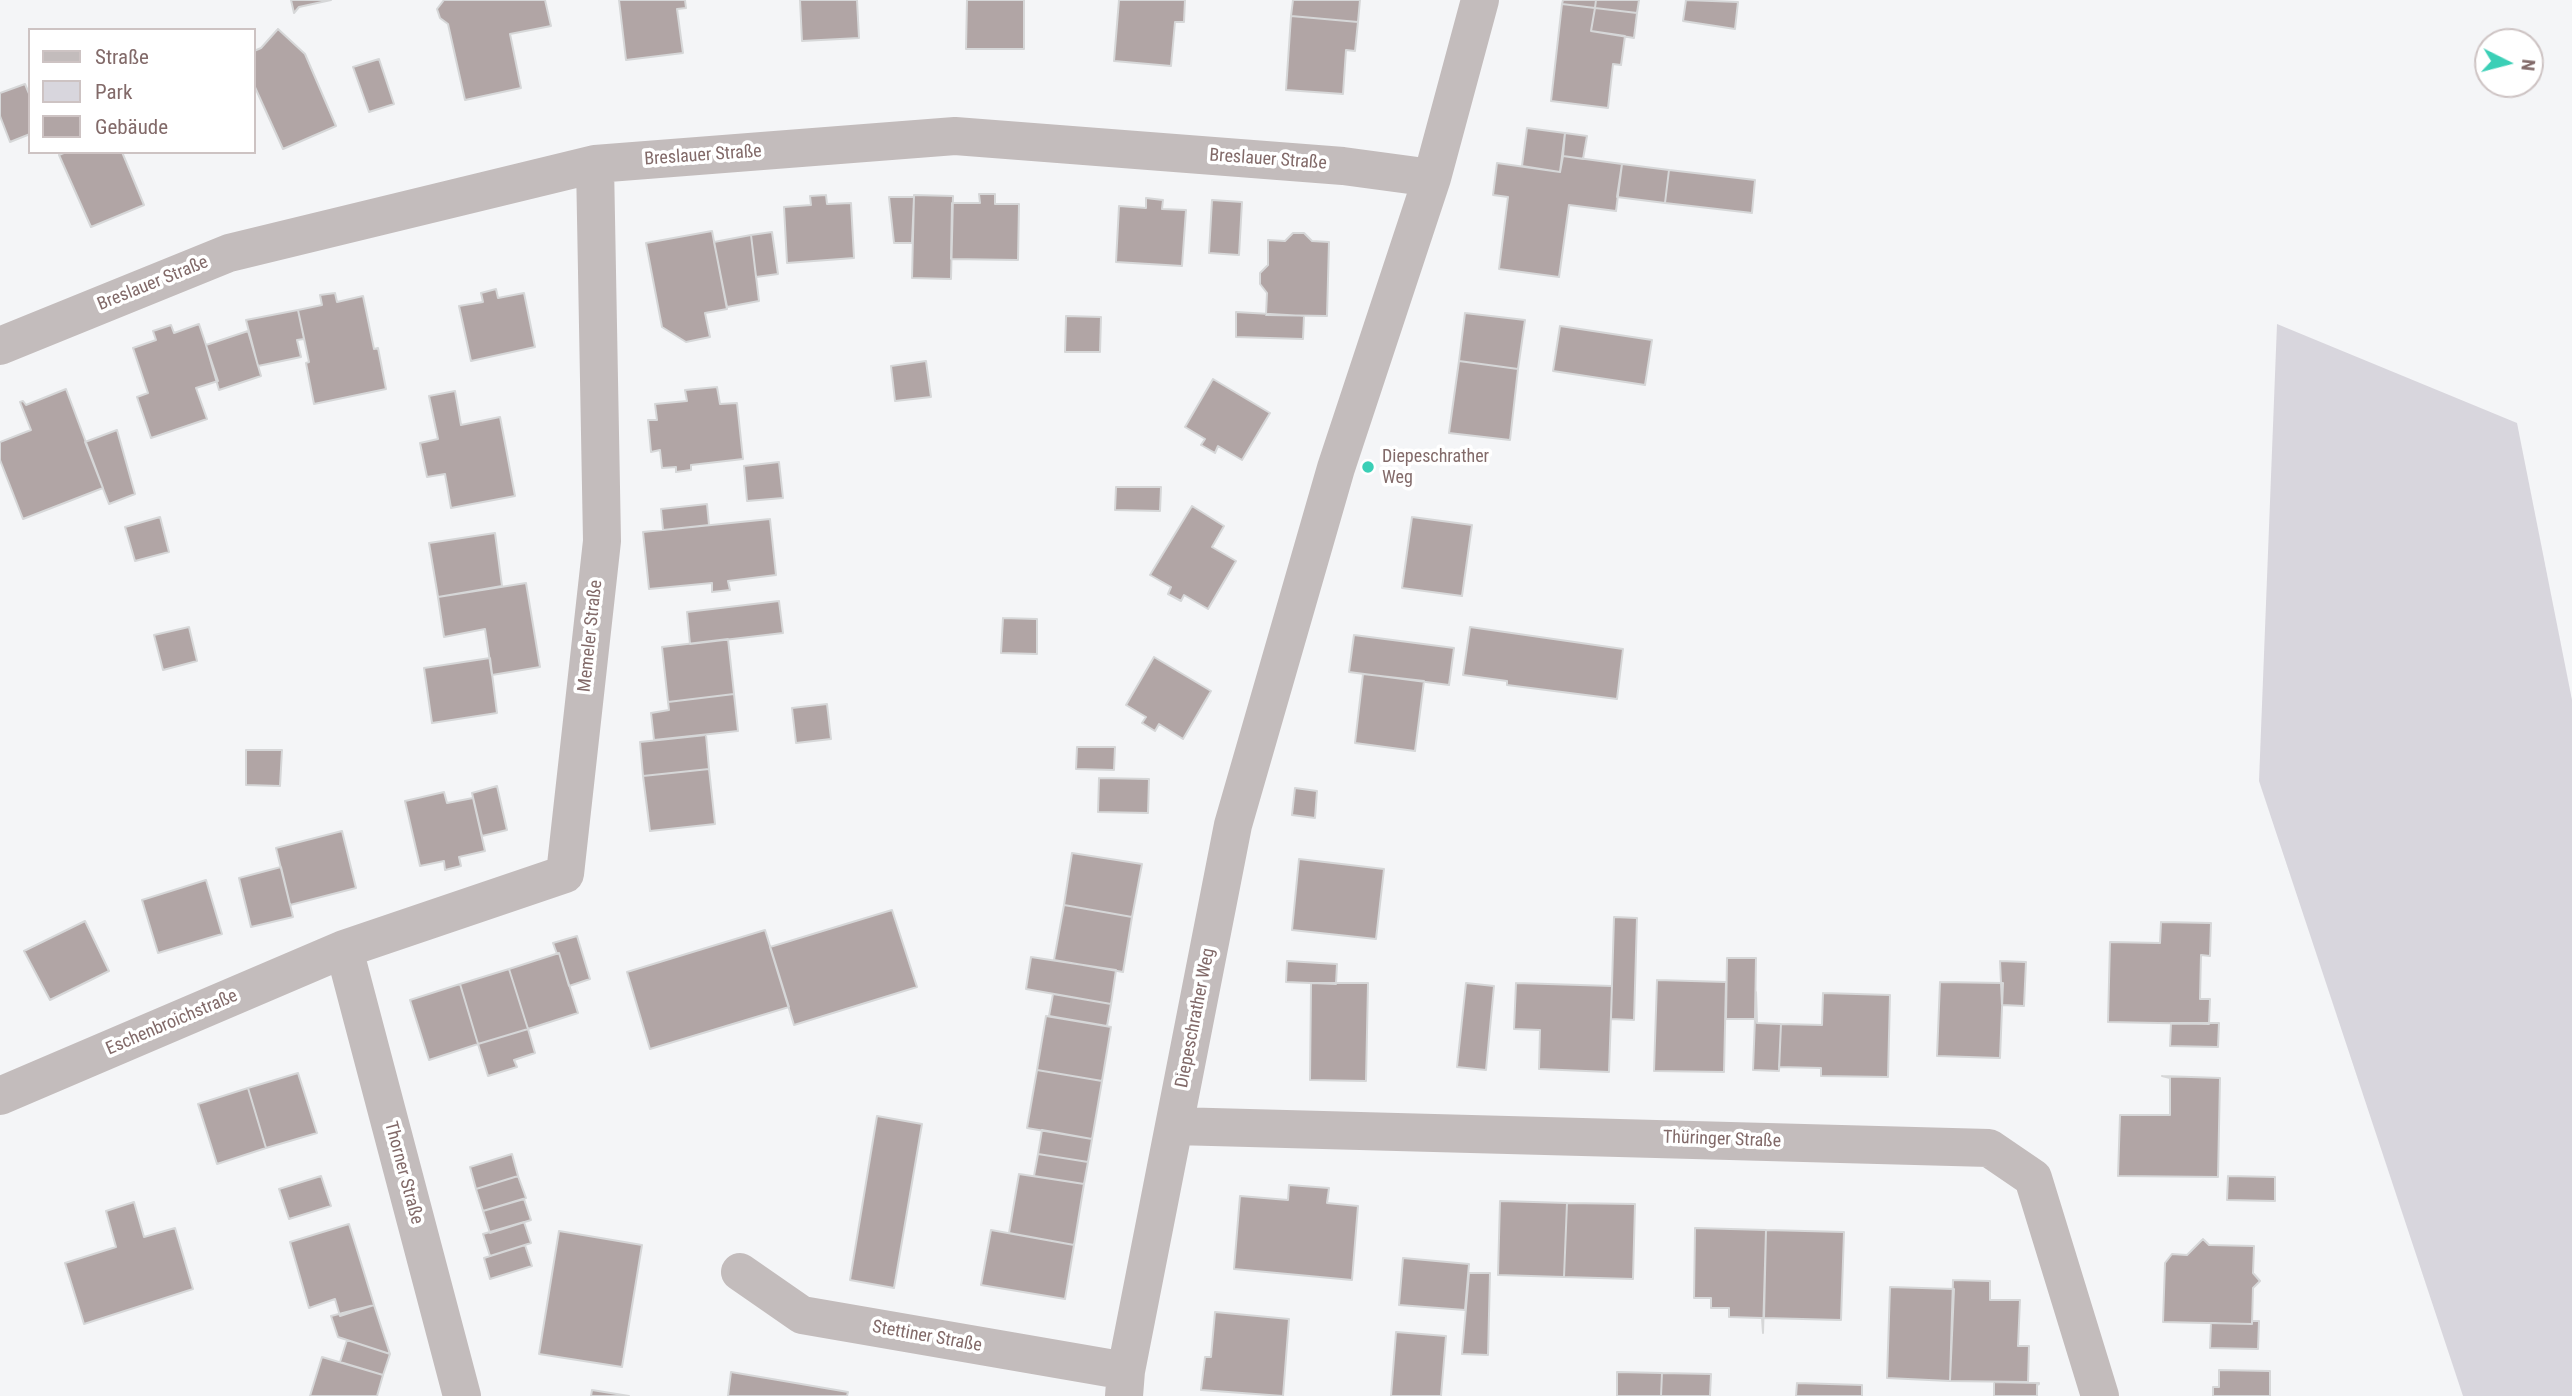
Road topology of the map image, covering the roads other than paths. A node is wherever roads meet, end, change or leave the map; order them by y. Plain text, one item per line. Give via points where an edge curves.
1 (1480, 0) edge
2 (595, 164) junction
3 (1432, 178) junction
4 (0, 346) edge
5 (344, 949) junction
6 (0, 1097) edge
7 (1175, 1126) junction
8 (740, 1272) dead end
9 (1125, 1383) edge
10 (462, 1396) edge
11 (2100, 1396) edge

1 - 3 street, Diepeschrather Weg
2 - 3 street, Breslauer Straße via 955,136 1343,166
2 - 4 street, Breslauer Straße via 229,253
2 - 5 street, Memeler Straße via 602,541 565,874
3 - 7 street, Diepeschrather Weg via 1336,468 1233,825
5 - 6 street, Eschenbroichstraße
5 - 10 street, Thorner Straße
7 - 9 street, Diepeschrather Weg
7 - 11 street, Thüringer Straße via 1989,1148 2033,1178
8 - 9 street, Stettiner Straße via 802,1315

